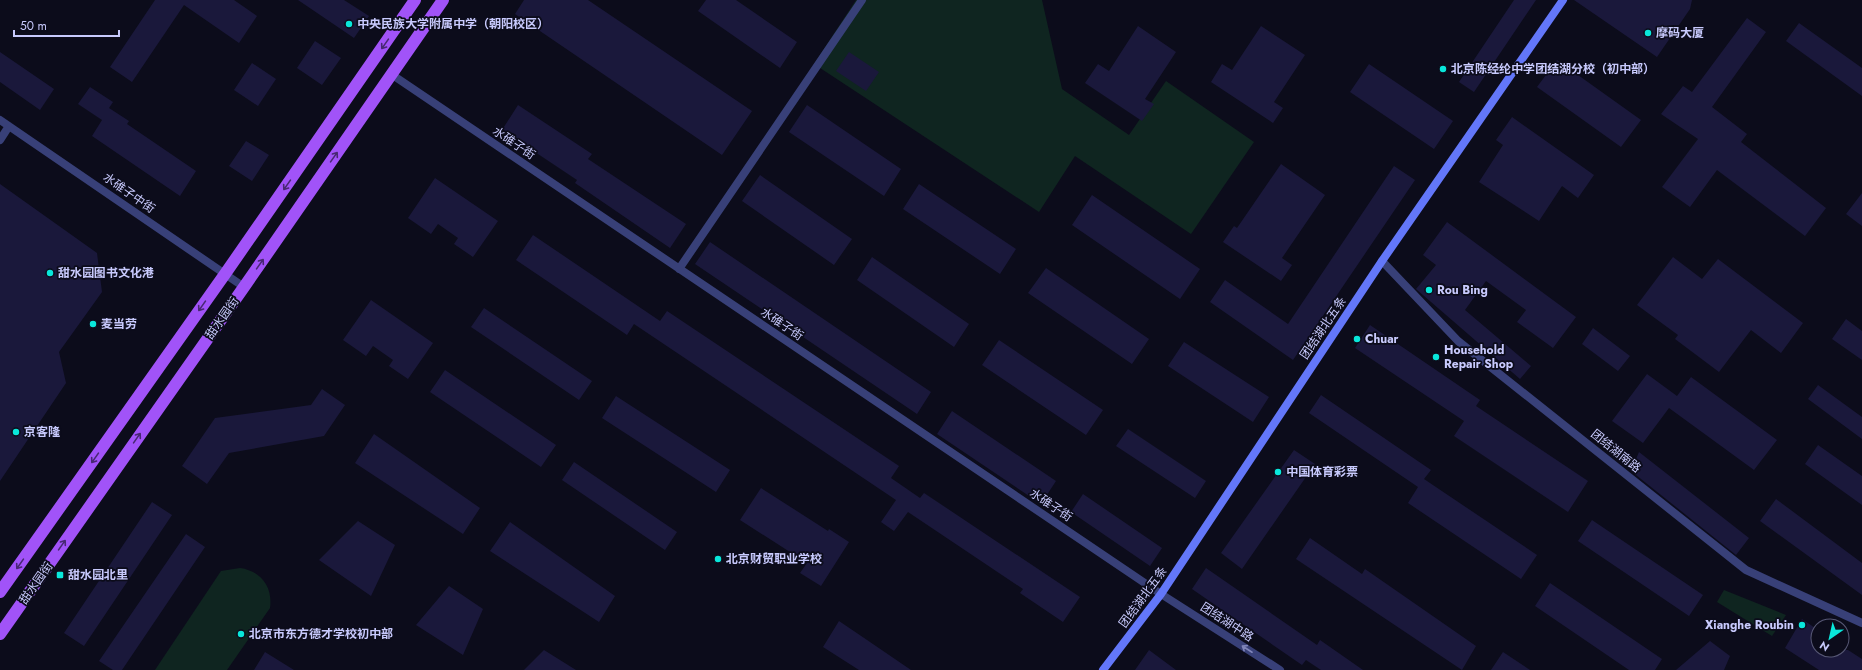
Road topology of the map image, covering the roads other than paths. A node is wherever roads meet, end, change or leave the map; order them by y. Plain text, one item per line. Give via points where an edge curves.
1 (415, 0) edge
2 (443, 0) edge
3 (862, 0) edge
4 (1563, 0) edge
5 (390, 74) junction
6 (0, 120) edge
7 (9, 126) junction
8 (0, 140) edge
9 (1382, 261) junction
10 (679, 268) junction
11 (225, 274) junction
12 (244, 287) junction
13 (0, 592) edge
14 (1161, 594) junction
15 (1862, 623) edge
16 (0, 634) edge
17 (1103, 670) edge
18 (1280, 670) edge

1 -> 11 main road, 甜水园街
2 - 5 main road, 甜水园街
3 - 10 street
4 - 9 street, 团结湖北五条
5 - 10 street, 水碓子街
12 -> 5 main road, 甜水园街
6 - 7 street, 水碓子中街
7 - 8 street
7 - 11 street, 水碓子中街
9 - 14 street, 团结湖北五条
9 - 15 street, 团结湖南路 via 1458,341 1746,570
10 - 14 street, 水碓子街
11 - 12 street, 水碓子中街
11 -> 13 main road, 甜水园街
16 -> 12 main road, 甜水园街
14 - 17 street, 团结湖北五条
18 -> 14 street, 团结湖中路

